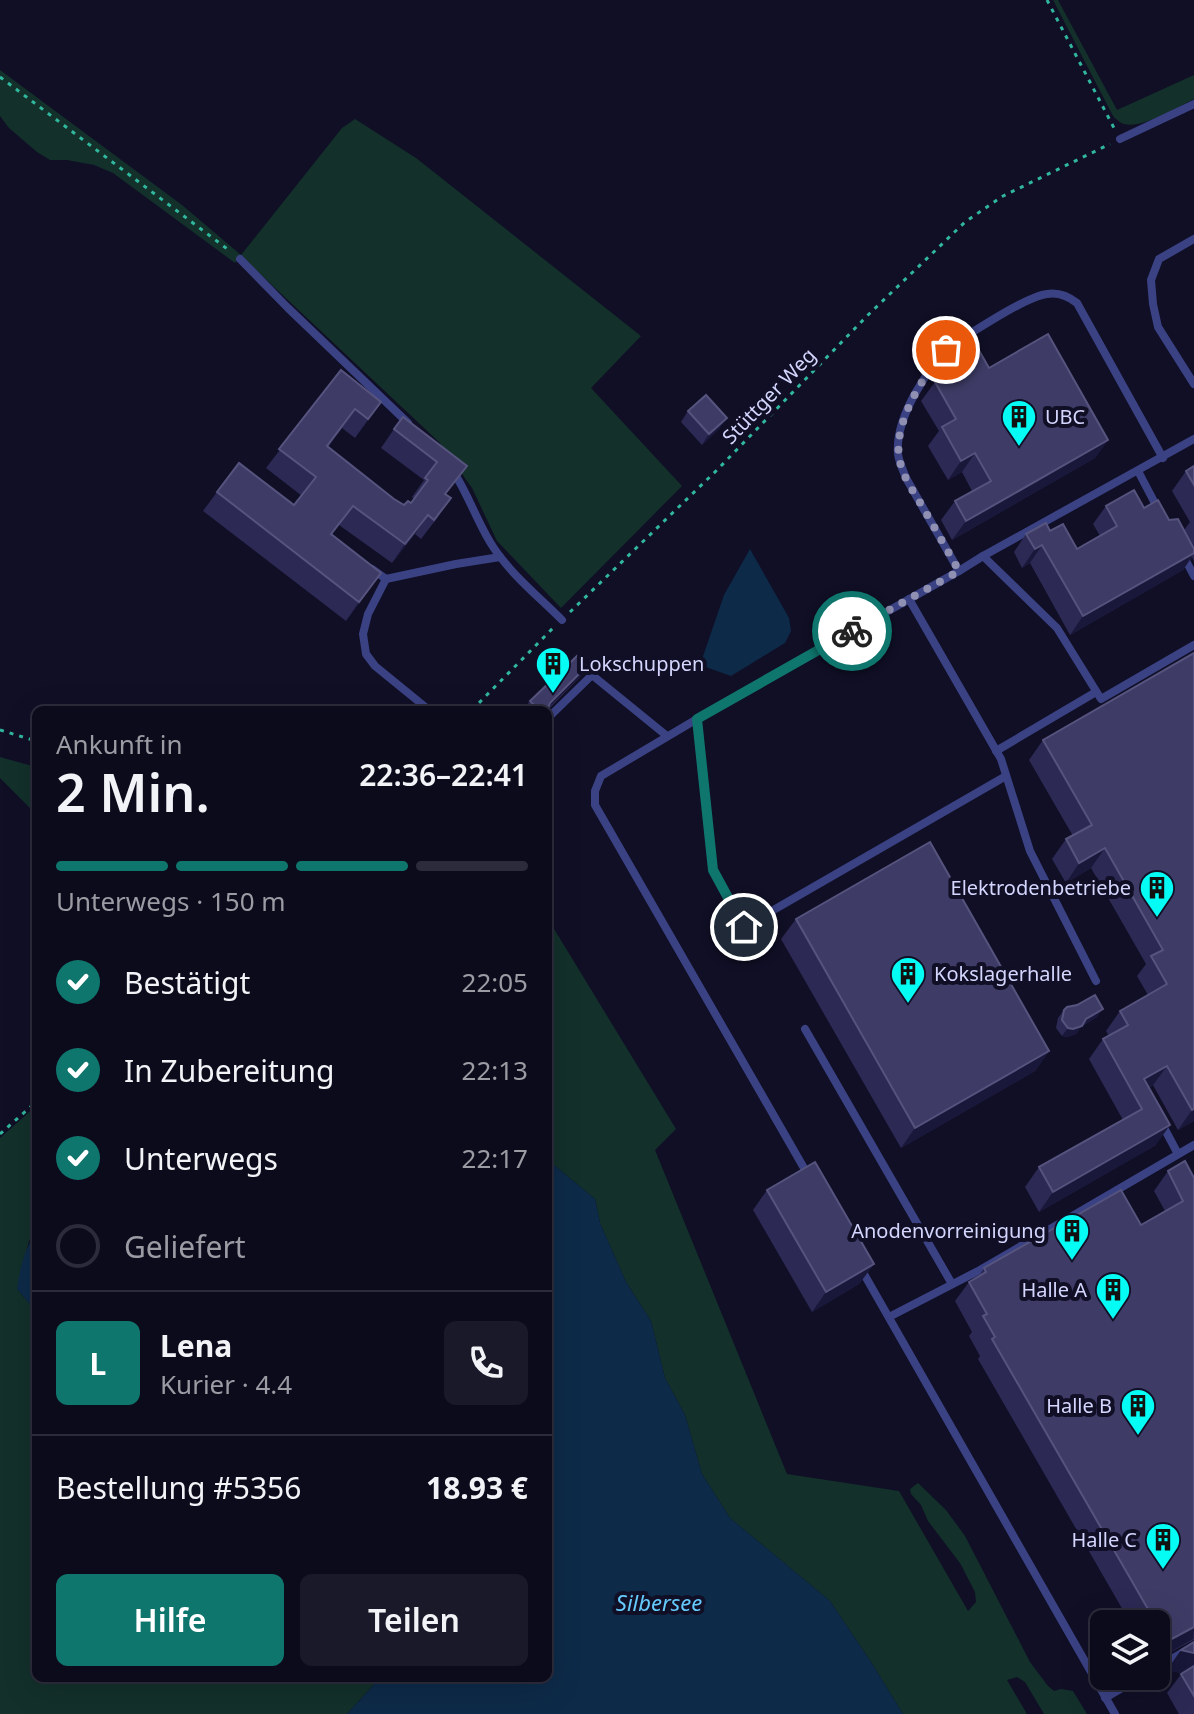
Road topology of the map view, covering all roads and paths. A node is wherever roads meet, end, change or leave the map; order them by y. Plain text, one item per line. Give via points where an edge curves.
1 (1047, 0) edge
2 (0, 77) edge
3 (1194, 104) edge
4 (1117, 140) junction
5 (1194, 239) edge
6 (240, 259) joint
7 (1194, 384) edge
8 (412, 427) edge
9 (1194, 439) edge
10 (1163, 458) junction
11 (450, 467) edge
12 (1138, 471) junction
13 (1166, 524) edge
14 (1180, 550) edge
15 (983, 556) junction
16 (500, 557) junction
17 (363, 563) edge
18 (959, 571) junction
19 (1194, 576) edge
20 (386, 579) junction
21 (909, 599) junction
22 (562, 620) junction
23 (1194, 645) edge
24 (1096, 692) junction
25 (424, 706) edge
26 (476, 706) edge
27 (552, 714) edge
28 (697, 719) junction
29 (0, 730) edge
30 (667, 736) junction
31 (32, 740) edge
32 (996, 751) junction
33 (1006, 776) junction
34 (1096, 981) dead end
35 (805, 1029) dead end
36 (32, 1106) edge
37 (1160, 1120) edge
38 (0, 1134) edge
39 (1194, 1145) edge
40 (1178, 1154) junction
41 (811, 1181) edge
42 (857, 1262) edge
43 (952, 1284) junction
44 (889, 1317) junction
45 (1194, 1646) edge
46 (1170, 1660) edge
47 (1118, 1690) edge
48 (1105, 1698) junction
49 (1115, 1714) edge

1 - 4 path
2 - 6 path
3 - 4 lane
4 - 22 path, Stüttger Weg via 1003,196 965,222
5 - 7 lane via 1159,259 1151,280 1158,327
6 - 8 lane
9 - 10 lane
10 - 12 lane
10 - 18 lane via 1077,303 1049,293 1031,298 946,350 919,388 902,427 900,464
11 - 16 lane
12 - 13 lane
12 - 15 lane
14 - 19 lane
15 - 18 lane
15 - 24 lane via 1057,628
16 - 20 lane
16 - 22 lane
17 - 20 lane
18 - 21 lane
20 - 25 lane via 368,614 366,654
21 - 28 lane
21 - 32 lane
22 - 26 path, Stüttger Weg
23 - 24 lane via 1101,699
24 - 32 lane
27 - 30 lane via 592,675
28 - 30 lane
28 - 33 lane via 713,870 744,927
29 - 31 path
30 - 41 lane via 601,776 595,805
32 - 33 lane
33 - 34 lane via 1030,851
35 - 43 lane
36 - 38 path
37 - 40 lane
39 - 40 lane
40 - 43 lane
42 - 44 lane
43 - 44 lane
44 - 48 lane
45 - 46 lane
47 - 48 lane
48 - 49 lane

